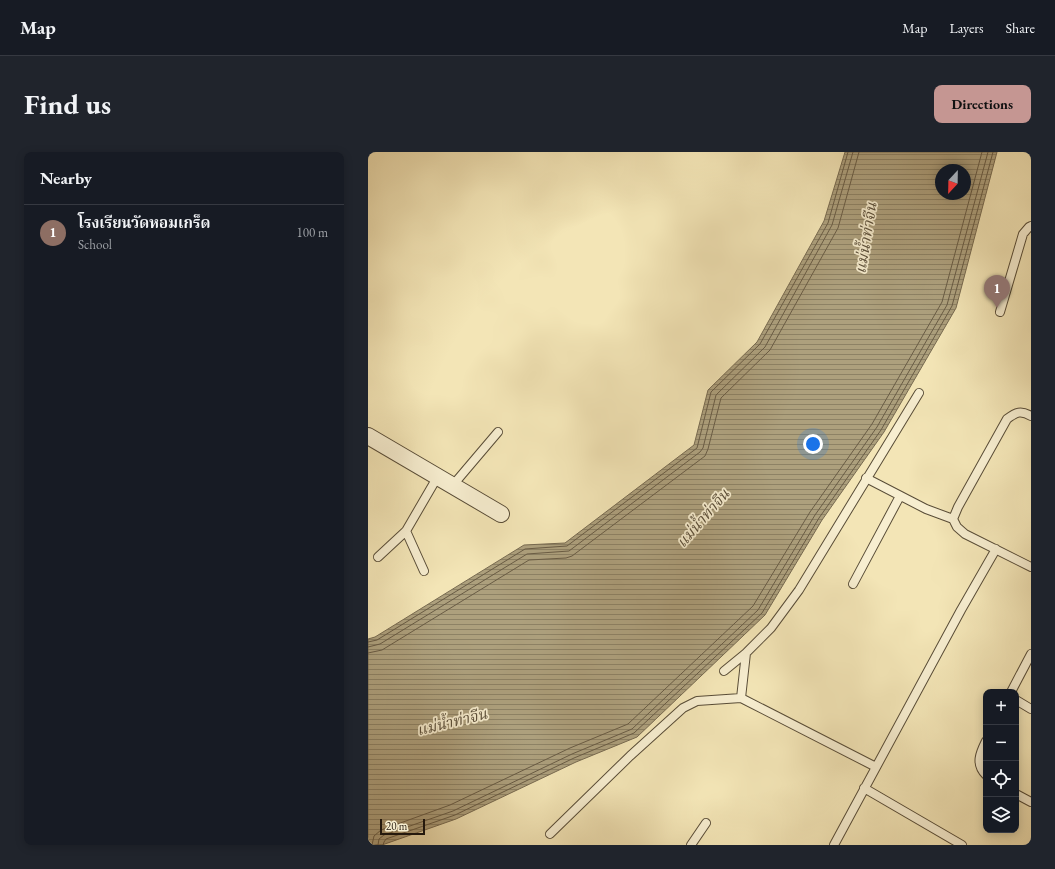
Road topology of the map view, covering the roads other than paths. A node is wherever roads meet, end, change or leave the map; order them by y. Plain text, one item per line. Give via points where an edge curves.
1 (1031, 226) edge
2 (1000, 312) dead end
3 (920, 393) dead end
4 (1031, 416) edge
5 (498, 432) dead end
6 (368, 436) edge
7 (438, 476) junction
8 (866, 478) junction
9 (454, 485) junction
10 (900, 496) junction
11 (501, 514) dead end
12 (953, 519) junction
13 (406, 531) junction
14 (996, 549) junction
15 (378, 557) dead end
16 (1031, 567) edge
17 (424, 571) dead end
18 (854, 584) dead end
19 (746, 653) junction
20 (1031, 654) edge
21 (724, 671) dead end
22 (1013, 689) edge
23 (741, 698) junction
24 (1019, 702) edge
25 (1031, 709) edge
26 (983, 749) edge
27 (876, 767) junction
28 (983, 772) edge
29 (864, 788) junction
30 (1019, 796) edge
31 (1031, 802) edge
32 (706, 823) dead end
33 (550, 834) dead end
34 (691, 845) edge
35 (834, 845) edge
36 (962, 845) edge

1 - 2 lane via 1023,234
3 - 8 lane
4 - 12 lane via 1015,413 1007,419
5 - 9 lane
6 - 7 street
7 - 9 street
7 - 13 lane
8 - 10 lane
8 - 19 lane via 799,590 771,628
9 - 11 street
10 - 12 lane
10 - 18 lane
12 - 14 lane via 965,534
13 - 15 lane
13 - 17 lane
14 - 16 lane
14 - 27 lane
19 - 21 lane
19 - 23 lane
20 - 22 lane
23 - 27 lane
23 - 33 lane via 697,701 683,708
24 - 25 lane
26 - 28 lane via 979,760
27 - 29 lane
29 - 35 lane
29 - 36 lane
30 - 31 lane
32 - 34 lane

